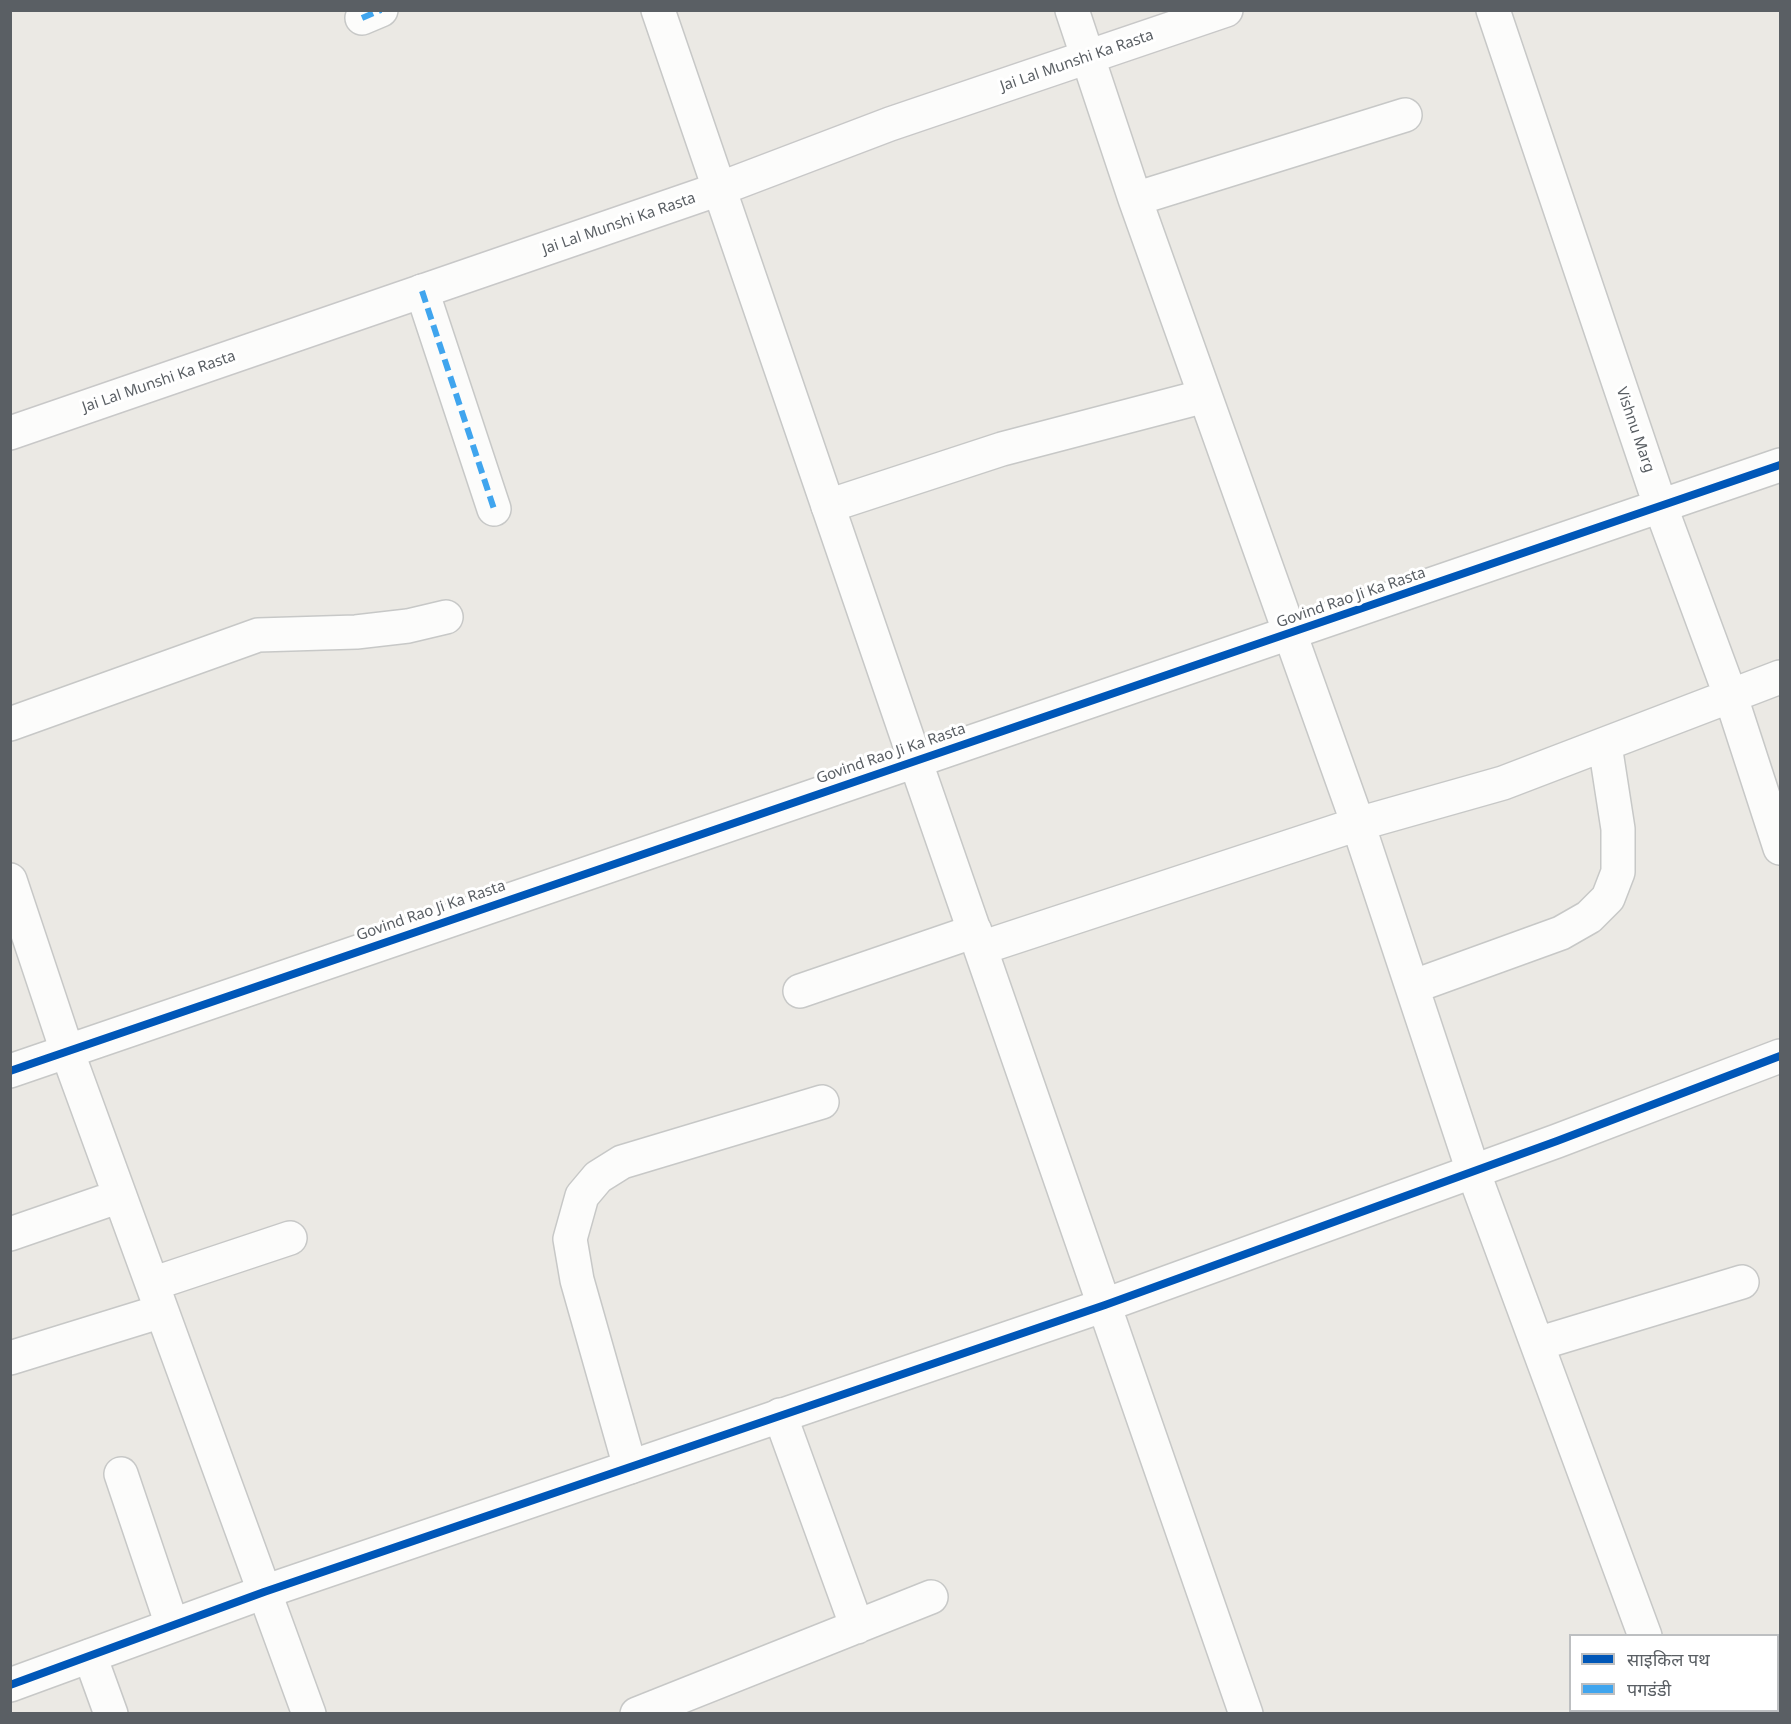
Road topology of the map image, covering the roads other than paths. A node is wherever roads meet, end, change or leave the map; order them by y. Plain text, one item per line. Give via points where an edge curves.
1 (658, 10) edge
2 (1072, 10) edge
3 (1226, 10) edge
4 (1503, 13) edge
5 (1088, 56) junction
6 (1405, 116) dead end
7 (719, 189) junction
8 (1134, 199) junction
9 (422, 291) junction
10 (1204, 396) junction
11 (10, 433) edge
12 (1780, 465) edge
13 (1660, 505) junction
14 (828, 506) junction
15 (494, 509) dead end
16 (446, 617) dead end
17 (1290, 634) junction
18 (1780, 677) edge
19 (1731, 697) junction
20 (10, 724) edge
21 (1605, 745) junction
22 (915, 760) junction
23 (1358, 824) junction
24 (1780, 848) edge
25 (10, 880) edge
26 (978, 940) junction
27 (1412, 987) junction
28 (800, 991) dead end
29 (67, 1051) junction
30 (1780, 1056) edge
31 (10, 1071) edge
32 (822, 1102) dead end
33 (1473, 1171) junction
34 (120, 1196) junction
35 (10, 1234) edge
36 (290, 1238) dead end
37 (1742, 1282) dead end
38 (157, 1298) junction
39 (1105, 1305) junction
40 (1537, 1344) junction
41 (10, 1358) edge
42 (780, 1415) junction
43 (630, 1467) junction
44 (121, 1474) dead end
45 (264, 1592) junction
46 (931, 1597) dead end
47 (172, 1625) junction
48 (857, 1627) junction
49 (1646, 1634) edge
50 (90, 1656) junction
51 (10, 1685) edge
52 (111, 1713) edge
53 (309, 1713) edge
54 (637, 1713) edge
55 (1246, 1713) edge

1 - 7 street
2 - 5 street
3 - 5 street, Jai Lal Munshi Ka Rasta
4 - 13 street, Vishnu Marg
5 - 7 street, Jai Lal Munshi Ka Rasta via 890,124
5 - 8 street
6 - 8 street
7 - 9 street, Jai Lal Munshi Ka Rasta
7 - 14 street
8 - 10 street
9 - 11 street, Jai Lal Munshi Ka Rasta
9 - 15 street
10 - 14 street via 1002,449
10 - 17 street
12 - 13 street, Govind Rao Ji Ka Rasta
13 - 17 street, Govind Rao Ji Ka Rasta
13 - 19 street, Vishnu Marg
14 - 22 street
16 - 20 street via 356,632 258,635
17 - 22 street, Govind Rao Ji Ka Rasta
17 - 23 street
18 - 19 street
19 - 21 street
19 - 24 street, Vishnu Marg
21 - 23 street via 1503,783
21 - 27 street via 1618,840 1618,872 1608,898 1589,917 1561,933
22 - 26 street
22 - 29 street, Govind Rao Ji Ka Rasta
23 - 26 street
23 - 27 street
25 - 29 street
26 - 28 street
26 - 39 street
27 - 33 street
29 - 31 street, Govind Rao Ji Ka Rasta
29 - 34 street
30 - 33 street
32 - 43 street via 622,1162 598,1177 582,1196 570,1239 577,1280
33 - 39 street
33 - 40 street
34 - 35 street
34 - 38 street
36 - 38 street
37 - 40 street
38 - 41 street
38 - 45 street
39 - 42 street
39 - 55 street
40 - 49 street
42 - 43 street
42 - 48 street
43 - 45 street
44 - 47 street
45 - 47 street
45 - 53 street
46 - 48 street
47 - 50 street
48 - 54 street
50 - 51 street
50 - 52 street

